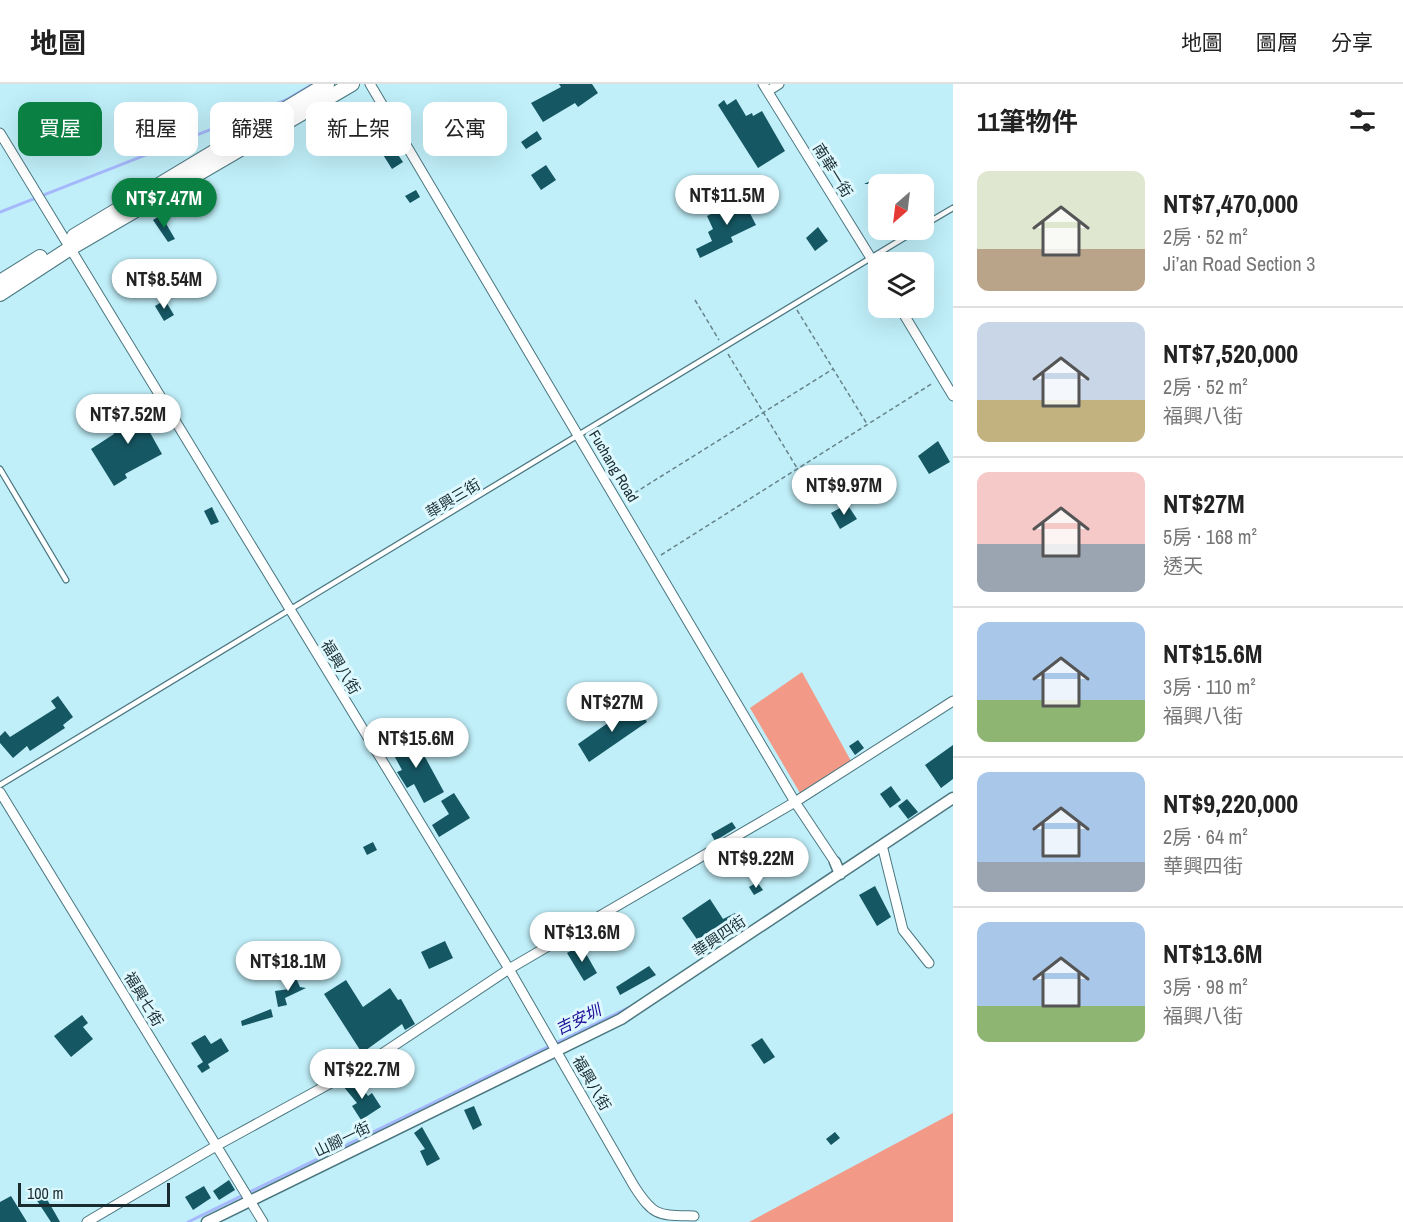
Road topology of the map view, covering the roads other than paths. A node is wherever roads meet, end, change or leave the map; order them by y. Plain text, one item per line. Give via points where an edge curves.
1 (327, 84) edge
2 (352, 84) edge
3 (370, 84) edge
4 (779, 84) edge
5 (766, 87) edge
6 (0, 133) edge
7 (953, 208) edge
8 (934, 219) edge
9 (899, 240) edge
10 (67, 245) junction
11 (868, 252) edge
12 (879, 252) edge
13 (868, 259) edge
14 (0, 282) edge
15 (0, 294) edge
16 (906, 318) edge
17 (953, 396) edge
18 (578, 436) junction
19 (0, 469) edge
20 (66, 580) dead end
21 (289, 609) junction
22 (953, 701) edge
23 (0, 785) edge
24 (0, 792) edge
25 (953, 798) edge
26 (795, 802) junction
27 (882, 845) junction
28 (838, 869) junction
29 (929, 963) dead end
30 (508, 969) junction
31 (552, 1045) junction
32 (216, 1146) junction
33 (248, 1196) junction
34 (694, 1215) dead end
35 (87, 1222) edge
36 (207, 1222) edge
37 (263, 1222) edge

1 - 10 main road
2 - 10 main road
3 - 18 street, Fuchang Road
4 - 5 street
5 - 11 street, 南華一街
6 - 10 street, 福興八街
7 - 8 lane
9 - 12 lane, 華興三街
10 - 14 main road
10 - 15 main road
10 - 21 street, 福興八街
13 - 18 lane, 華興三街
16 - 17 street
18 - 21 lane, 華興三街
18 - 26 street, Fuchang Road
19 - 20 lane
21 - 23 lane, 華興三街
21 - 30 street, 福興八街
22 - 26 street
24 - 32 street, 福興七街
25 - 27 street, 華興四街
26 - 28 street, Fuchang Road
26 - 30 street
27 - 28 street, 華興四街
27 - 29 street via 903,930
28 - 31 street, 華興四街 via 621,1019
30 - 31 street, 福興八街
30 - 32 street via 371,1061
31 - 33 street, 山腳一街
31 - 34 street, 福興八街 via 647,1206 660,1215
32 - 33 street, 福興七街
32 - 35 street
33 - 36 street, 山腳一街
33 - 37 street, 福興七街

